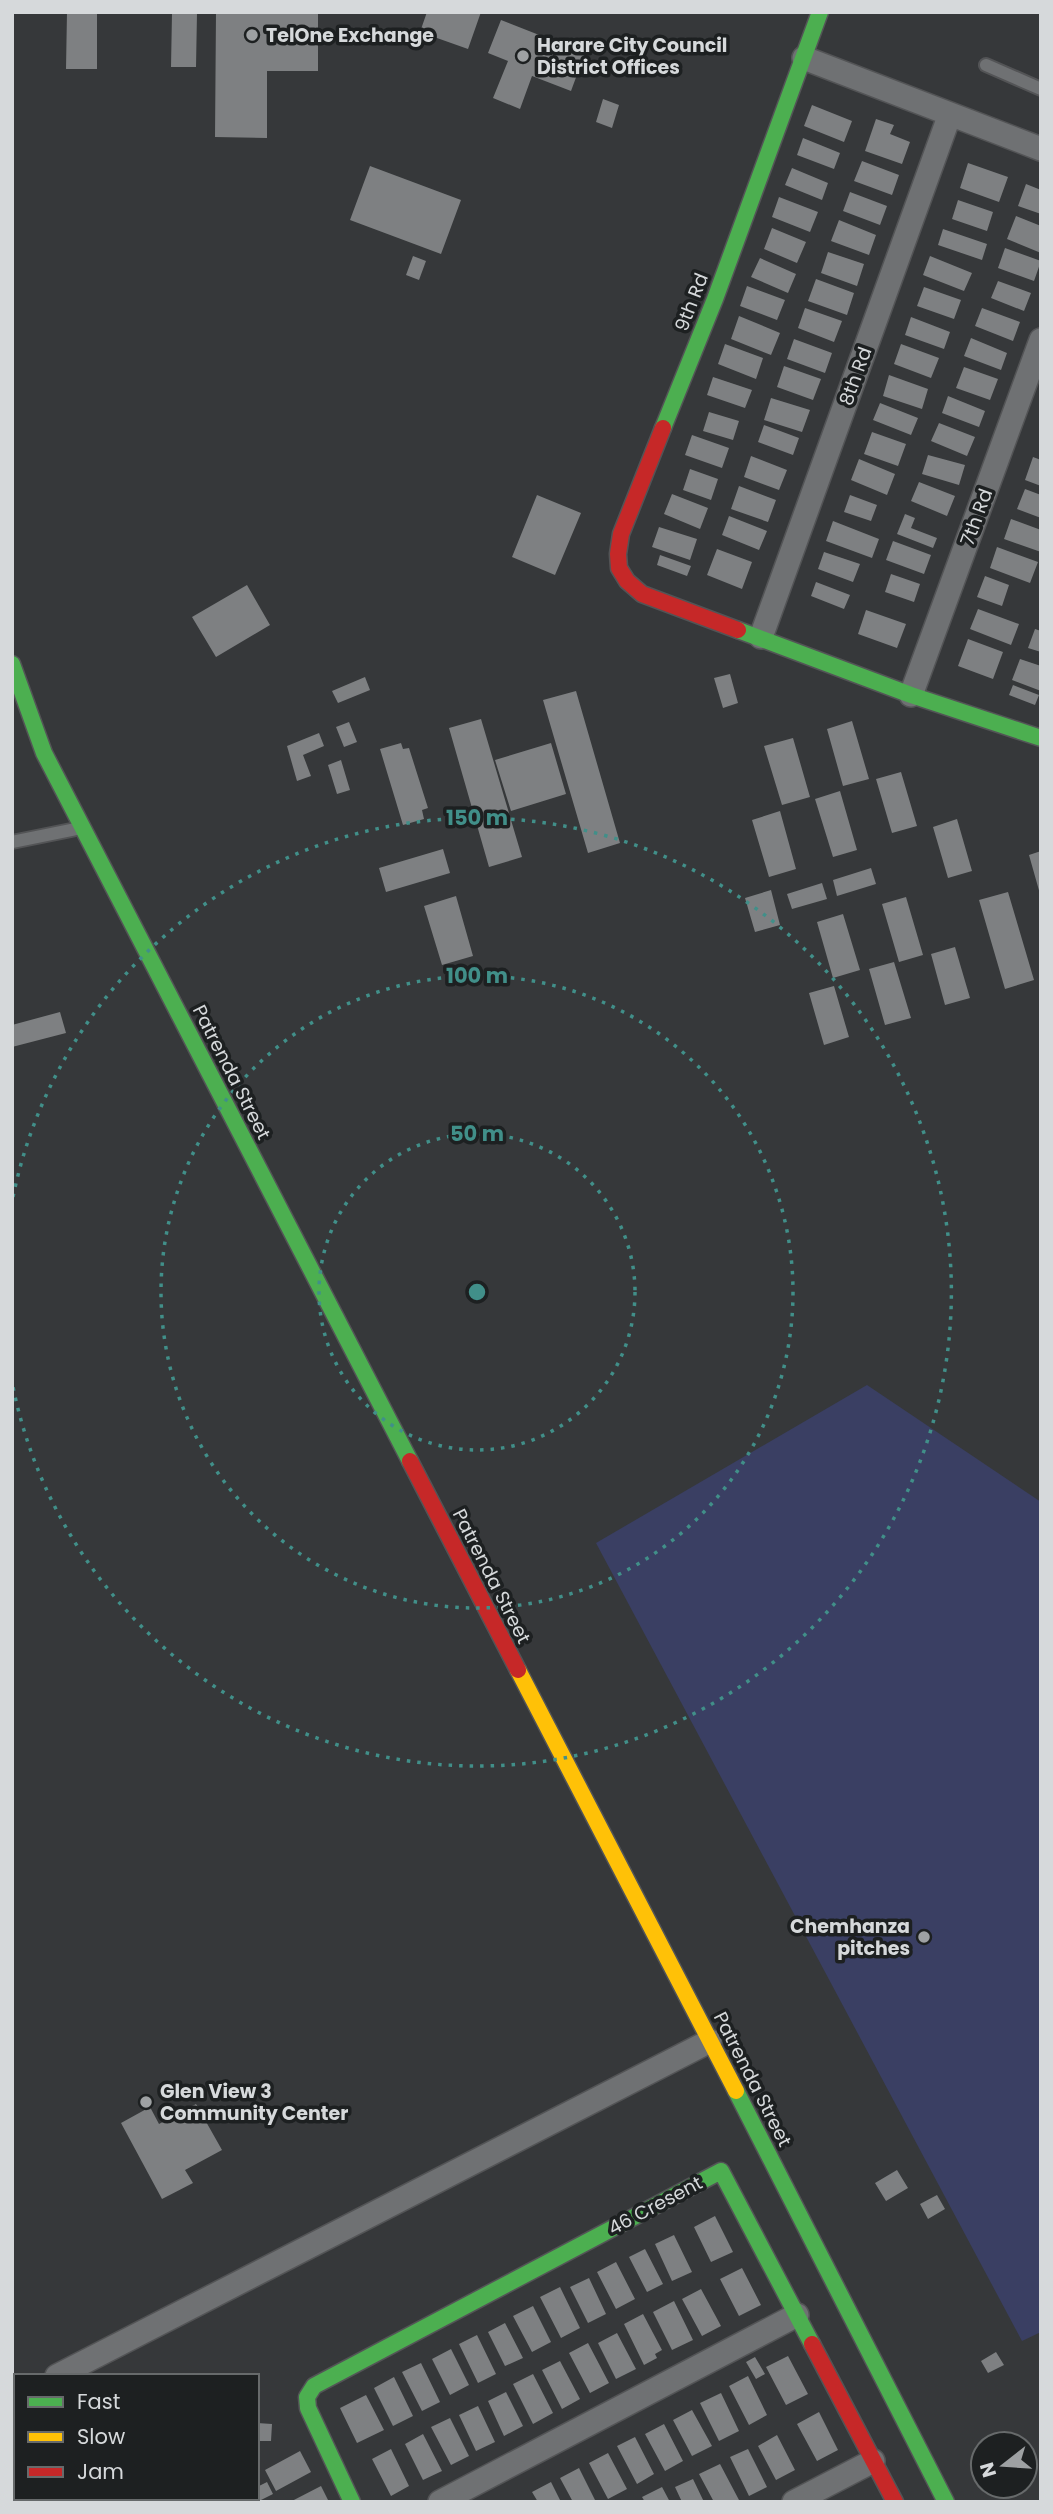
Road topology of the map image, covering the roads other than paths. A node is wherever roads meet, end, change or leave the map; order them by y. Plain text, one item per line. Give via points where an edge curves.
1 (820, 12) edge
2 (804, 58) junction
3 (986, 65) dead end
4 (1041, 89) edge
5 (950, 114) junction
6 (1041, 149) edge
7 (1041, 340) edge
8 (761, 637) junction
9 (12, 664) edge
10 (911, 695) junction
11 (1041, 738) edge
12 (82, 828) junction
13 (12, 842) edge
14 (710, 2041) junction
15 (797, 2315) junction
16 (61, 2374) edge
17 (873, 2461) junction
18 (352, 2502) edge
19 (440, 2502) edge
20 (794, 2502) edge
21 (895, 2502) edge
22 (946, 2502) edge

1 - 2 street, 9th Rd
2 - 5 street
2 - 8 street, 9th Rd via 621,534 616,560 628,585 642,594
3 - 4 lane
5 - 6 street
5 - 8 street, 8th Rd
7 - 10 street, 7th Rd
8 - 10 street
9 - 12 street, Patrenda Street via 44,754
10 - 11 street
12 - 13 lane
12 - 14 street, Patrenda Street
14 - 16 street
14 - 22 street, Patrenda Street
15 - 17 street
15 - 18 street, 46 Cresent via 721,2171 314,2386 307,2397 308,2408
15 - 19 street
17 - 20 street
17 - 21 street

